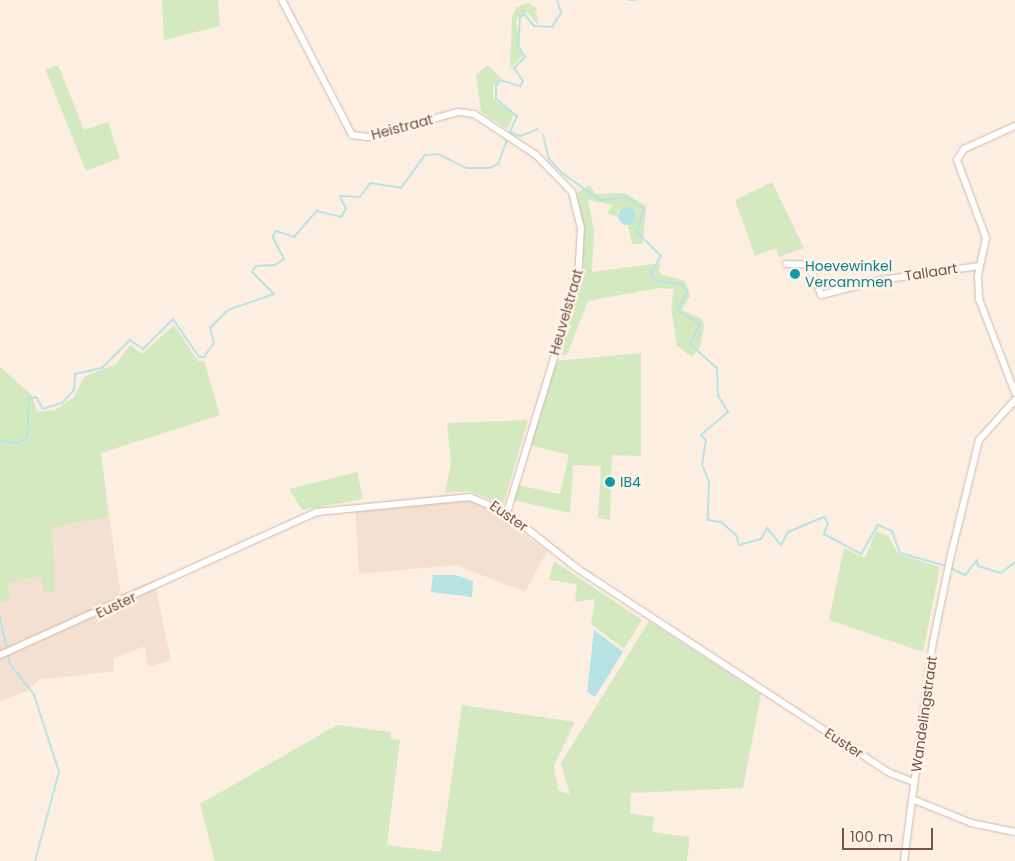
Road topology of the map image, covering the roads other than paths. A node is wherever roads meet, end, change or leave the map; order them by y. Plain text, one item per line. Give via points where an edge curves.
1 (282, 0) edge
2 (1015, 126) edge
3 (508, 135) joint
4 (786, 264) dead end
5 (979, 266) junction
6 (1015, 393) edge
7 (1015, 400) edge
8 (506, 513) junction
9 (0, 655) edge
10 (914, 782) junction
11 (912, 800) junction
12 (1015, 832) edge
13 (904, 861) edge

1 - 3 street, Heistraat via 352,135 368,137 458,112 480,116
2 - 5 street, Tallaart via 964,149 957,160 986,238
3 - 8 street, Heuvelstraat via 562,179 578,208 581,236 578,278
4 - 5 street, Tallaart via 809,265 821,296 881,280
5 - 6 street, Tallaart via 979,300
7 - 10 street, Wandelingstraat via 979,440 948,567
8 - 9 street, Euster via 486,500 453,496 317,512
8 - 10 street, Euster via 578,569 890,773
10 - 11 street, Wandelingstraat
11 - 12 street via 971,823
11 - 13 street, Wandelingstraat

